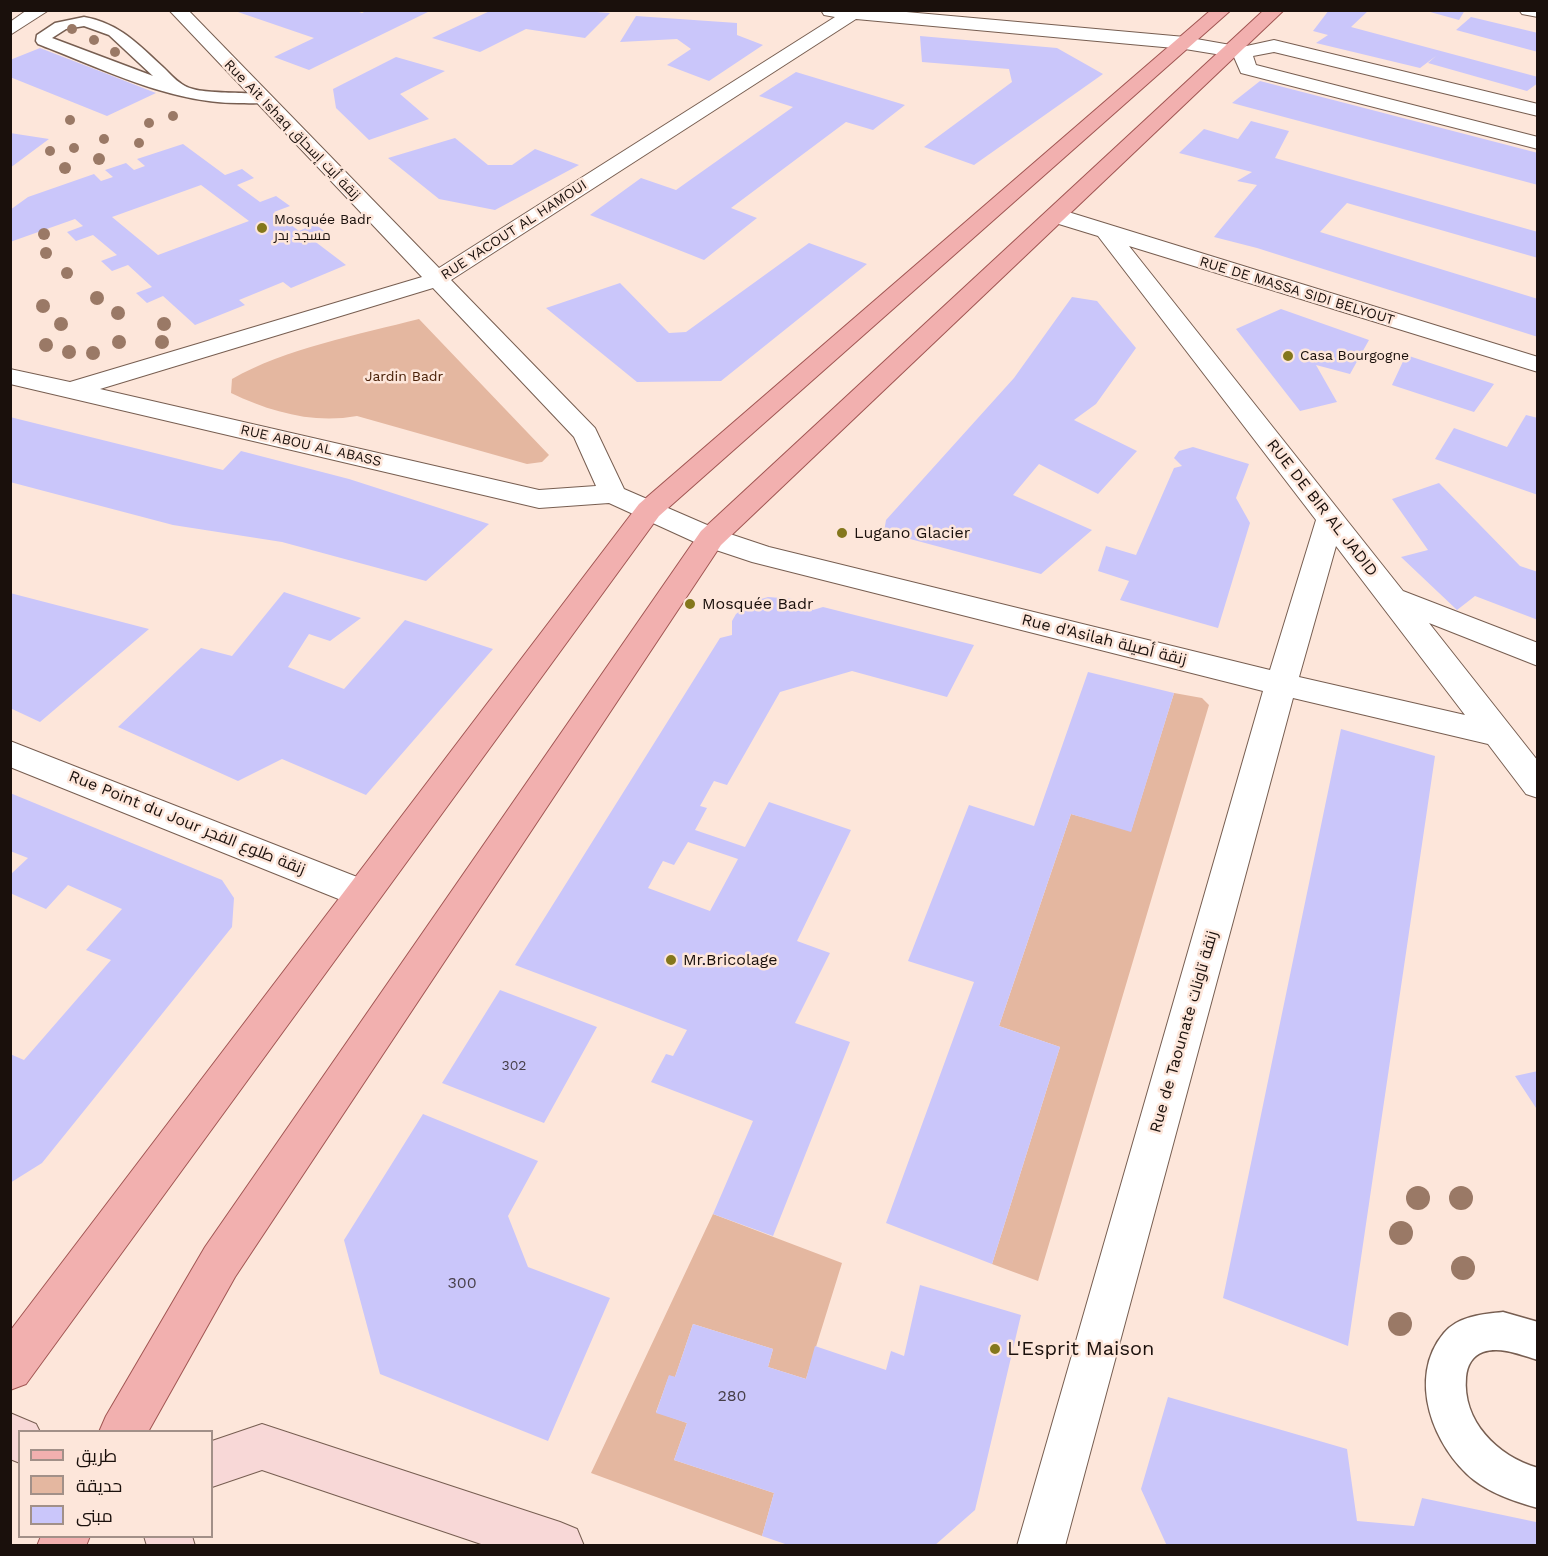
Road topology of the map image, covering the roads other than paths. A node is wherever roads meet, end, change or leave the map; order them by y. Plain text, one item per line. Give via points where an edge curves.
1 (40, 10) edge
2 (829, 10) edge
3 (1222, 10) edge
4 (1275, 10) edge
5 (1528, 10) edge
6 (180, 11) edge
7 (853, 12) junction
8 (1538, 12) edge
9 (10, 30) edge
10 (1196, 45) junction
11 (1237, 52) junction
12 (179, 90) junction
13 (261, 98) junction
14 (1538, 110) edge
15 (1538, 143) edge
16 (1057, 216) junction
17 (1106, 231) junction
18 (436, 280) junction
19 (1538, 365) edge
20 (10, 376) edge
21 (70, 390) junction
22 (613, 494) junction
23 (649, 510) junction
24 (1330, 519) junction
25 (711, 538) junction
26 (1391, 598) junction
27 (1538, 655) edge
28 (1281, 684) junction
29 (1498, 734) junction
30 (10, 753) edge
31 (1538, 785) edge
32 (363, 894) junction
33 (1538, 1341) edge
34 (10, 1368) edge
35 (123, 1430) edge
36 (213, 1464) edge
37 (1538, 1488) edge
38 (560, 1545) edge
39 (1041, 1545) edge

1 - 9 street
2 - 7 street
3 - 10 main road
4 - 11 main road
5 - 8 street
6 - 13 street, Rue Ait Ishaq زنقة أيت إسحاق
7 - 10 street
7 - 18 street, RUE YACOUT AL HAMOUI
10 - 11 street
10 - 23 main road
11 - 14 street via 1274,46
11 - 15 street via 1248,69
11 - 16 main road
12 - 12 lane via 44,41 43,38 70,22 99,23 115,31
12 - 13 lane via 216,99
13 - 18 street, Rue Ait Ishaq زنقة أيت إسحاق
16 - 17 street, RUE DE MASSA SIDI BELYOUT
16 - 25 main road
17 - 19 street, RUE DE MASSA SIDI BELYOUT
17 - 24 street, RUE DE BIR AL JADID
18 - 21 street, RUE YACOUT AL HAMOUI
18 - 22 street, Rue Ait Ishaq زنقة أيت إسحاق via 586,434
20 - 21 street, RUE ABOU AL ABASS
21 - 22 street, RUE ABOU AL ABASS via 539,499
22 - 23 street, Rue d'Asilah زنقة أصيلة
23 - 25 street, Rue d'Asilah زنقة أصيلة
23 - 32 main road
24 - 26 street, RUE DE BIR AL JADID
24 - 28 street, Rue de Taounate زنقة تاونات
25 - 28 street, Rue d'Asilah زنقة أصيلة via 762,555
25 - 35 main road via 220,1262
26 - 27 street
26 - 29 street, RUE DE BIR AL JADID
28 - 29 street, Rue d'Asilah زنقة أصيلة
28 - 39 street, Rue de Taounate زنقة تاونات
29 - 31 street, RUE DE BIR AL JADID
30 - 32 street, Rue Point du Jour زنقة طلوع الفجر
32 - 34 main road
33 - 37 lane via 1519,1333 1493,1330 1471,1335 1454,1348 1445,1368 1443,1391 1450,1417 1465,1442 1486,1464 1511,1480
36 - 38 main road via 262,1447

